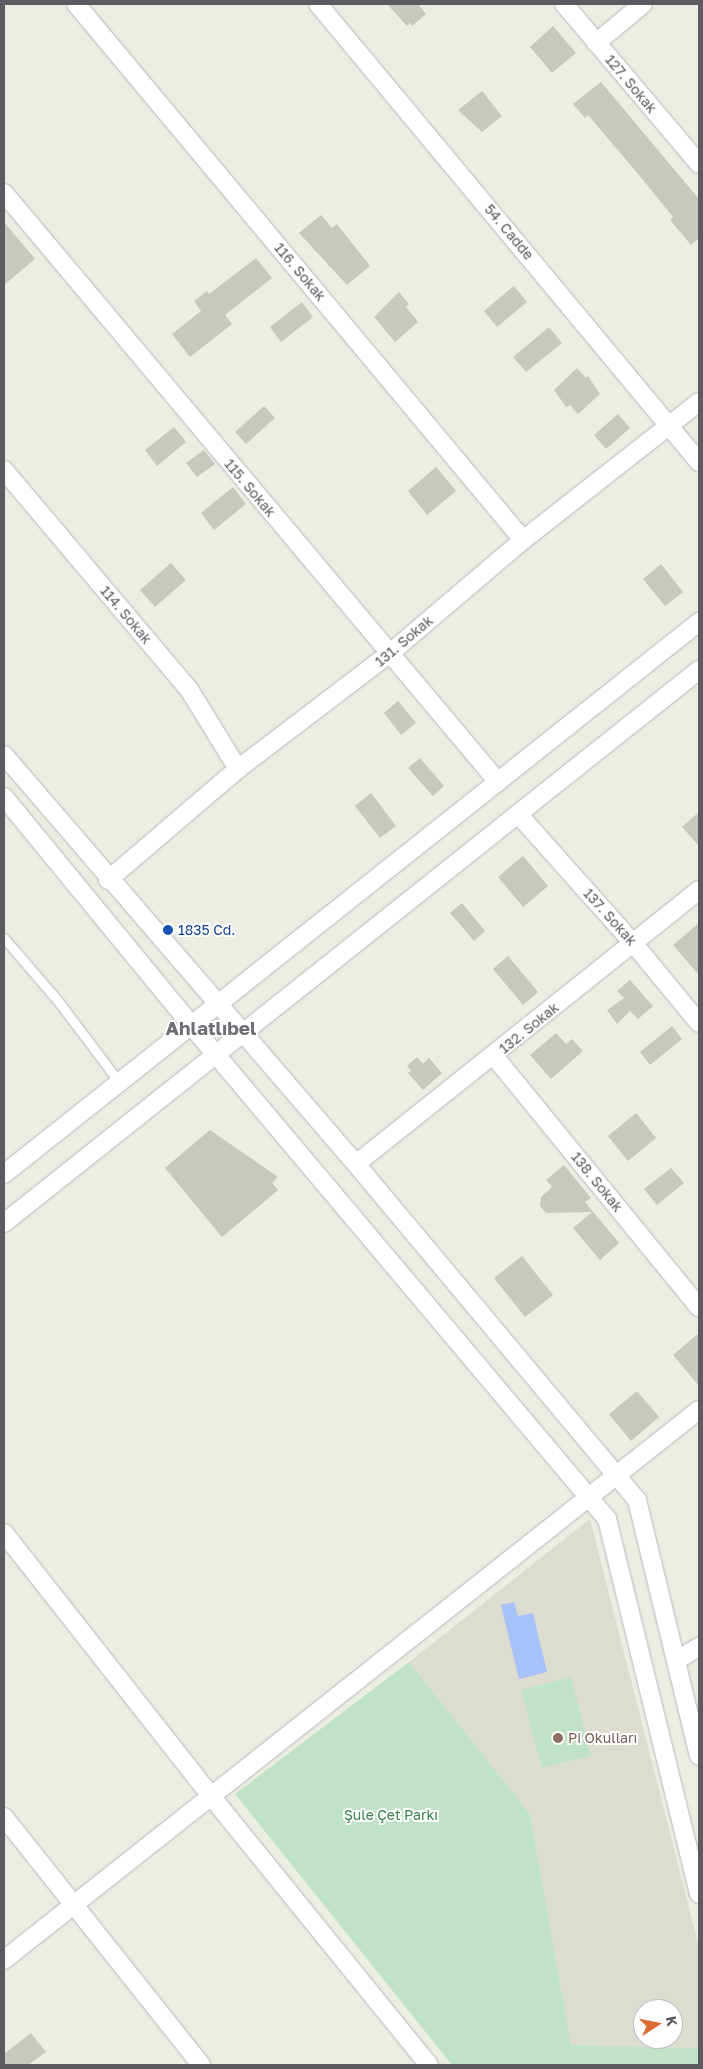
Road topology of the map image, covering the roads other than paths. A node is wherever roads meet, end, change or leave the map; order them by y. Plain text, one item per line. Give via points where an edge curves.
1 (76, 4) edge
2 (318, 4) edge
3 (564, 4) edge
4 (643, 4) edge
5 (596, 43) junction
6 (699, 164) edge
7 (4, 193) edge
8 (699, 402) edge
9 (671, 426) junction
10 (699, 462) edge
11 (4, 470) edge
12 (523, 540) junction
13 (699, 622) edge
14 (389, 654) junction
15 (699, 670) edge
16 (4, 755) edge
17 (238, 769) junction
18 (498, 782) junction
19 (4, 797) edge
20 (518, 814) junction
21 (108, 880) junction
22 (699, 890) edge
23 (4, 938) edge
24 (634, 944) junction
25 (217, 1005) junction
26 (699, 1023) edge
27 (191, 1025) junction
28 (241, 1034) junction
29 (215, 1053) junction
30 (494, 1056) junction
31 (119, 1082) junction
32 (356, 1164) junction
33 (4, 1174) edge
34 (4, 1223) edge
35 (699, 1307) edge
36 (699, 1410) edge
37 (618, 1474) junction
38 (590, 1498) junction
39 (4, 1533) edge
40 (699, 1647) edge
41 (677, 1660) junction
42 (699, 1756) edge
43 (211, 1796) junction
44 (4, 1817) edge
45 (699, 1894) edge
46 (74, 1906) junction
47 (4, 1960) edge
48 (201, 2065) edge
49 (429, 2065) edge

1 - 12 street, 116. Sokak
2 - 9 street, 54. Cadde
3 - 5 street, 127. Sokak
4 - 5 street
5 - 6 street, 127. Sokak
7 - 14 street, 115. Sokak
8 - 9 street, 131. Sokak
9 - 10 street, 54. Cadde
9 - 12 street, 131. Sokak
11 - 17 street, 114. Sokak via 190,691
12 - 14 street, 131. Sokak
13 - 18 street
14 - 17 street, 131. Sokak
14 - 18 street, 115. Sokak
15 - 20 street
16 - 21 street
17 - 21 street, 131. Sokak
18 - 25 street
19 - 27 street
20 - 24 street, 137. Sokak
20 - 28 street
21 - 25 street
22 - 24 street, 132. Sokak
23 - 31 lane via 58,1001
24 - 26 street, 137. Sokak
24 - 30 street, 132. Sokak
25 - 27 street
25 - 28 street
27 - 29 street
27 - 31 street
28 - 29 street
28 - 32 street
29 - 34 street
29 - 38 street
30 - 32 street, 132. Sokak
30 - 35 street, 138. Sokak
31 - 33 street
32 - 37 street
36 - 37 street
37 - 38 street
37 - 41 street via 637,1500
38 - 43 street
38 - 45 street via 607,1519
39 - 43 street
40 - 41 street
41 - 42 street
43 - 46 street
43 - 49 street
44 - 46 street
46 - 47 street
46 - 48 street

